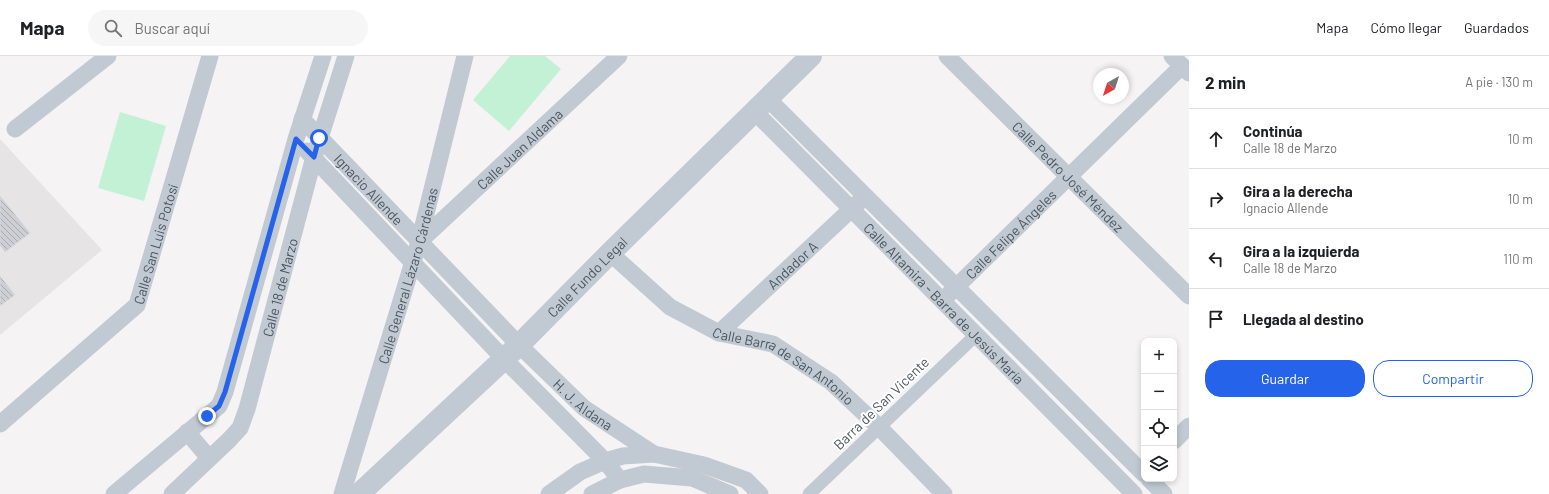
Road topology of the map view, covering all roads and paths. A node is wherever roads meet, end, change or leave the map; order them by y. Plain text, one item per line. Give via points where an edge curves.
1 (108, 56) edge
2 (210, 56) edge
3 (323, 56) edge
4 (346, 56) edge
5 (465, 56) edge
6 (619, 56) edge
7 (811, 56) edge
8 (947, 56) edge
9 (1181, 65) edge
10 (761, 106) junction
11 (302, 119) junction
12 (15, 129) dead end
13 (319, 138) junction
14 (296, 139) junction
15 (314, 157) junction
16 (1068, 177) junction
17 (866, 196) junction
18 (851, 209) junction
19 (419, 242) junction
20 (610, 253) junction
21 (412, 262) junction
22 (957, 286) junction
23 (1189, 296) edge
24 (942, 301) junction
25 (719, 333) junction
26 (976, 335) junction
27 (512, 352) junction
28 (0, 424) edge
29 (1189, 426) edge
30 (879, 427) junction
31 (187, 432) junction
32 (1177, 438) edge
33 (654, 454) junction
34 (209, 458) junction
35 (605, 461) junction
36 (1141, 470) edge
37 (1141, 479) edge
38 (620, 480) junction
39 (1153, 482) edge
40 (1131, 491) edge
41 (114, 494) edge
42 (172, 494) edge
43 (342, 494) edge
44 (359, 494) edge
45 (549, 494) edge
46 (592, 494) edge
47 (730, 494) edge
48 (760, 494) edge
49 (809, 494) edge
50 (944, 494) edge
51 (1164, 494) edge

1 - 12 street
2 - 28 street, Calle San Luis Potosí via 137,305
3 - 11 street, Calle 18 de Marzo
4 - 13 street, Calle 18 de Marzo
5 - 19 street, Calle General Lázaro Cárdenas
6 - 19 street, Calle Juan Aldama
7 - 10 street, Calle Fundo Legal
8 - 16 street, Calle Pedro José Méndez
9 - 16 street, Calle Felipe Ángeles
10 - 17 street, Calle Altamira - Barra de Jesús María
10 - 18 street, Calle Altamira - Barra de Jesús María
10 - 20 street, Calle Fundo Legal
11 - 13 street, Ignacio Allende
11 - 14 street, Calle 18 de Marzo
13 - 15 street, Calle 18 de Marzo
13 - 19 street, Ignacio Allende
14 - 15 street, Ignacio Allende
14 - 31 street, Calle 18 de Marzo via 225,392 219,406
15 - 21 street, Ignacio Allende
15 - 34 street, Calle 18 de Marzo via 247,409 240,428
16 - 22 street, Calle Felipe Ángeles
16 - 23 street, Calle Pedro José Méndez
17 - 18 street, Andador A
17 - 22 street, Calle Altamira - Barra de Jesús María
18 - 24 street, Calle Altamira - Barra de Jesús María
18 - 25 street, Andador A
19 - 21 street, Calle General Lázaro Cárdenas
19 - 27 street, Ignacio Allende
20 - 25 street, Calle Barra de San Antonio via 670,307
20 - 27 street, Calle Fundo Legal
21 - 27 street, Ignacio Allende
21 - 43 street, Calle General Lázaro Cárdenas
22 - 24 street, Calle Felipe Ángeles
22 - 36 street, Calle Altamira - Barra de Jesús María
24 - 26 street, Calle Altamira - Barra de Jesús María
25 - 30 street, Calle Barra de San Antonio via 773,344 831,382
26 - 30 street, Barra de San Vicente
26 - 40 street, Calle Altamira - Barra de Jesús María
27 - 33 street, H. J. Aldana via 584,408
27 - 35 street, H. J. Aldana
27 - 44 street, Calle Fundo Legal
29 - 32 street
30 - 49 street, Barra de San Vicente
30 - 50 street, Calle Barra de San Antonio
31 - 34 street
31 - 41 street, Calle 18 de Marzo
33 - 35 street, H. J. Aldana via 623,456
33 - 48 street, H. J. Aldana via 704,466 746,480
34 - 42 street, Calle 18 de Marzo
35 - 38 street, H. J. Aldana
35 - 45 street, H. J. Aldana via 580,472
37 - 40 street
38 - 46 street
38 - 47 street via 644,474 692,478
39 - 51 street, Calle Altamira - Barra de Jesús María

